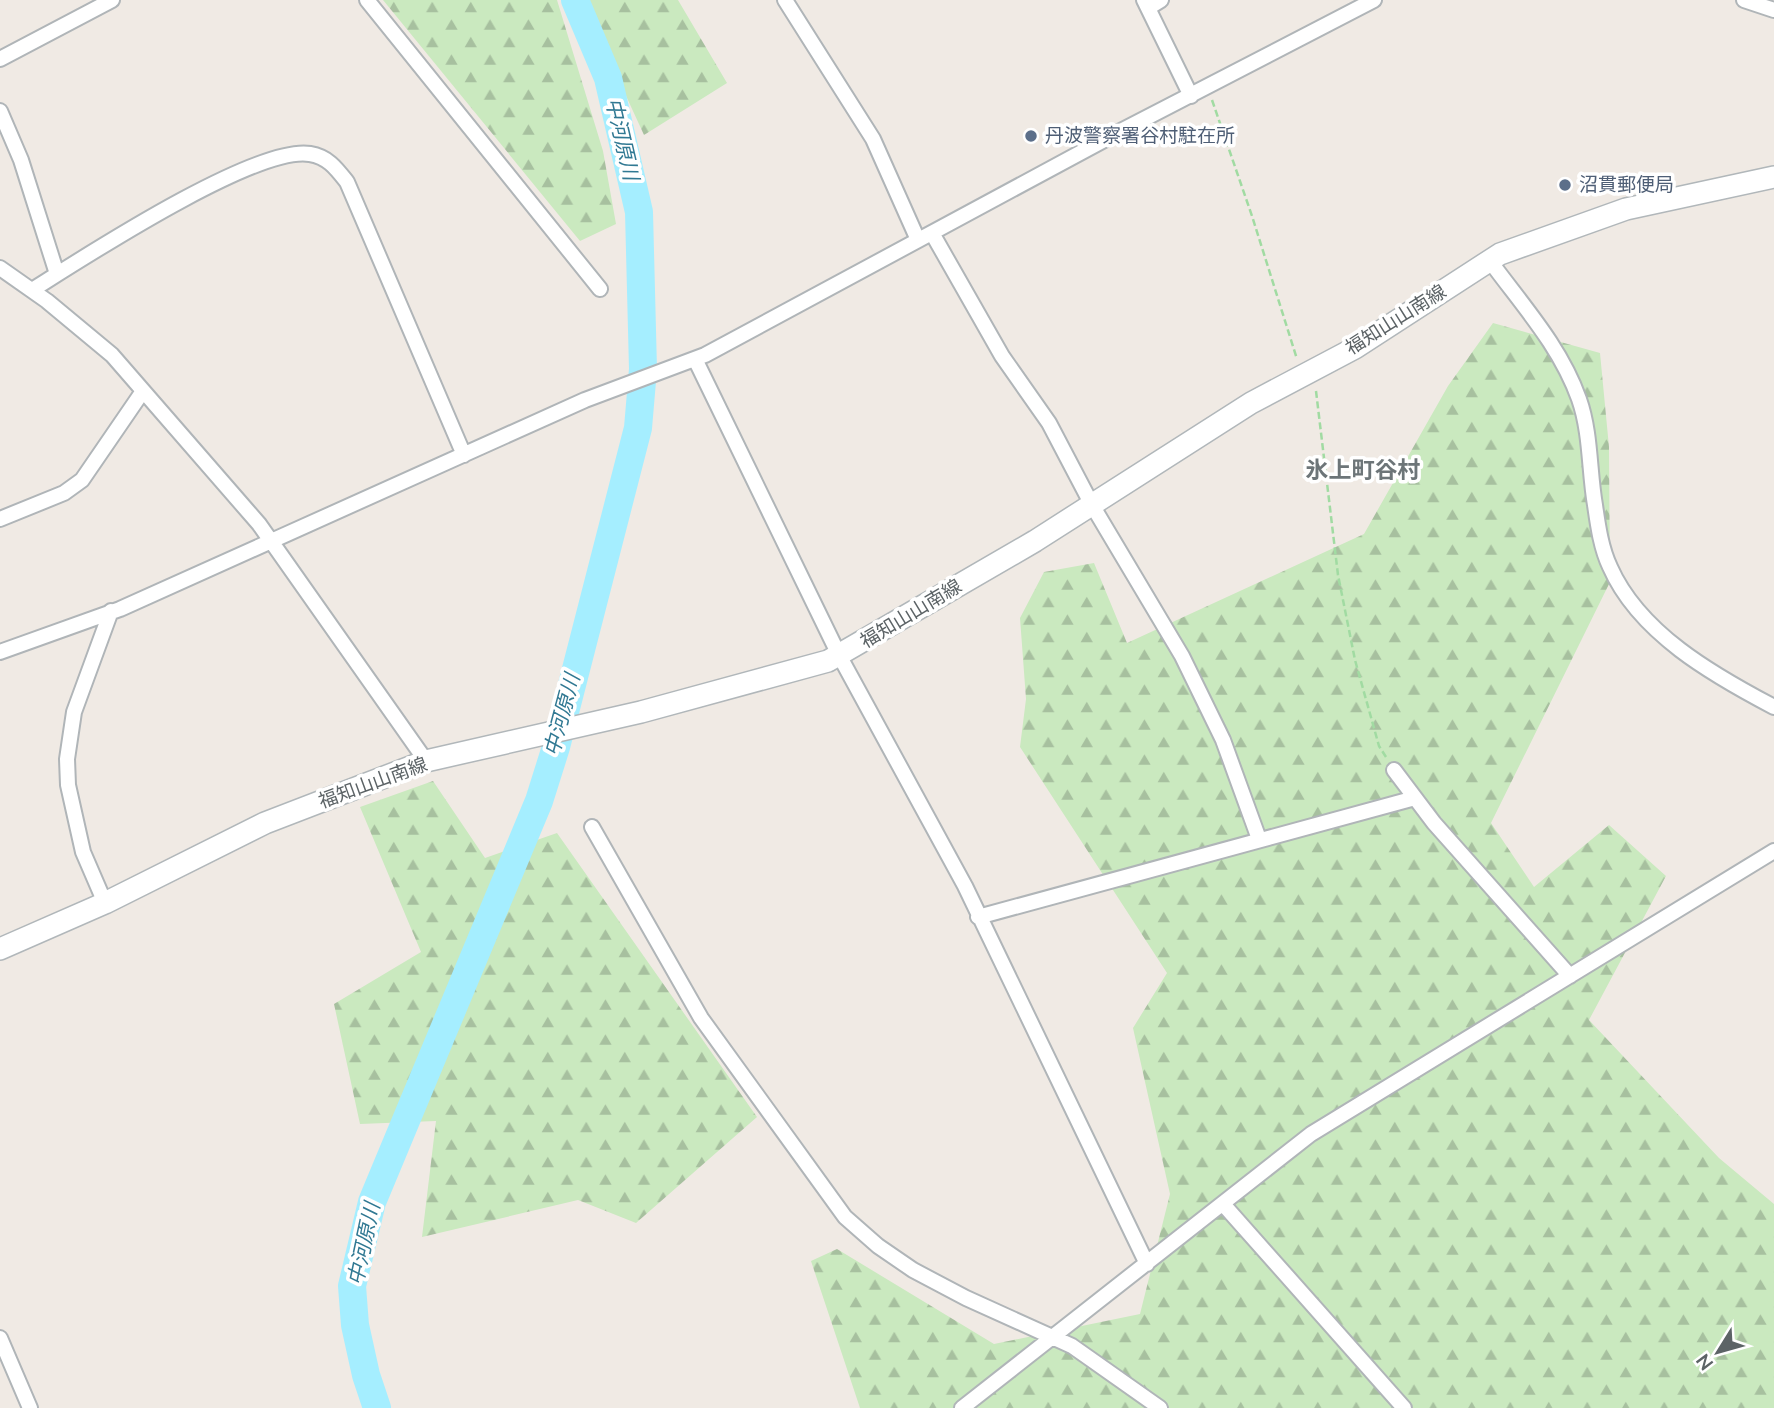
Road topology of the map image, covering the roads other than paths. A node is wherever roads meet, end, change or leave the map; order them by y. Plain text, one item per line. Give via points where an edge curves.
1 (112, 0) edge
2 (367, 0) edge
3 (785, 0) edge
4 (1161, 0) edge
5 (1374, 0) edge
6 (1744, 0) edge
7 (1146, 4) edge
8 (1774, 10) edge
9 (0, 59) edge
10 (1191, 96) junction
11 (0, 111) edge
12 (1774, 177) edge
13 (925, 237) junction
14 (1490, 261) junction
15 (0, 268) edge
16 (57, 274) junction
17 (600, 289) dead end
18 (32, 290) junction
19 (695, 359) junction
20 (143, 391) junction
21 (464, 455) junction
22 (1092, 505) junction
23 (0, 519) edge
24 (273, 541) junction
25 (111, 611) junction
26 (0, 652) edge
27 (839, 655) junction
28 (1774, 707) edge
29 (426, 761) junction
30 (1394, 770) road end
31 (1415, 798) junction
32 (592, 827) dead end
33 (1259, 839) junction
34 (1774, 851) edge
35 (105, 903) junction
36 (978, 917) junction
37 (0, 949) edge
38 (1570, 976) junction
39 (1223, 1204) junction
40 (1147, 1264) junction
41 (1051, 1336) junction
42 (0, 1338) edge
43 (30, 1408) edge
44 (962, 1408) edge
45 (1160, 1408) edge
46 (1404, 1408) edge

1 - 9 street
2 - 17 street
3 - 13 street via 873,139
4 - 7 street
5 - 10 street
6 - 8 street
7 - 10 street
10 - 13 street
11 - 16 street via 21,160
12 - 14 main road, 福知山山南線 via 1626,209
13 - 19 street
13 - 22 street via 1049,423
14 - 22 main road, 福知山山南線 via 1355,348 1251,403
14 - 28 street via 1552,340 1579,399 1600,535 1610,568 1643,617 1703,667
15 - 18 street
16 - 18 street
16 - 21 street via 233,175 294,154 311,154 332,162 347,182
18 - 20 street via 112,355
19 - 21 street
19 - 27 street
20 - 23 street via 82,480 65,493
20 - 24 street
21 - 24 street
22 - 27 main road, 福知山山南線
22 - 33 street via 1204,698
24 - 25 street
24 - 29 street
25 - 26 street
25 - 35 street via 74,712 67,760 83,852
27 - 29 main road, 福知山山南線 via 756,682
27 - 36 street
29 - 35 main road, 福知山山南線 via 265,823
30 - 31 street
31 - 33 street
31 - 38 street
32 - 41 street via 701,1018 845,1217 913,1270
33 - 36 street
34 - 38 street
35 - 37 main road, 福知山山南線
36 - 40 street
38 - 39 street via 1311,1134
39 - 40 street
39 - 46 street
40 - 41 street
41 - 44 street
41 - 45 street
42 - 43 street

